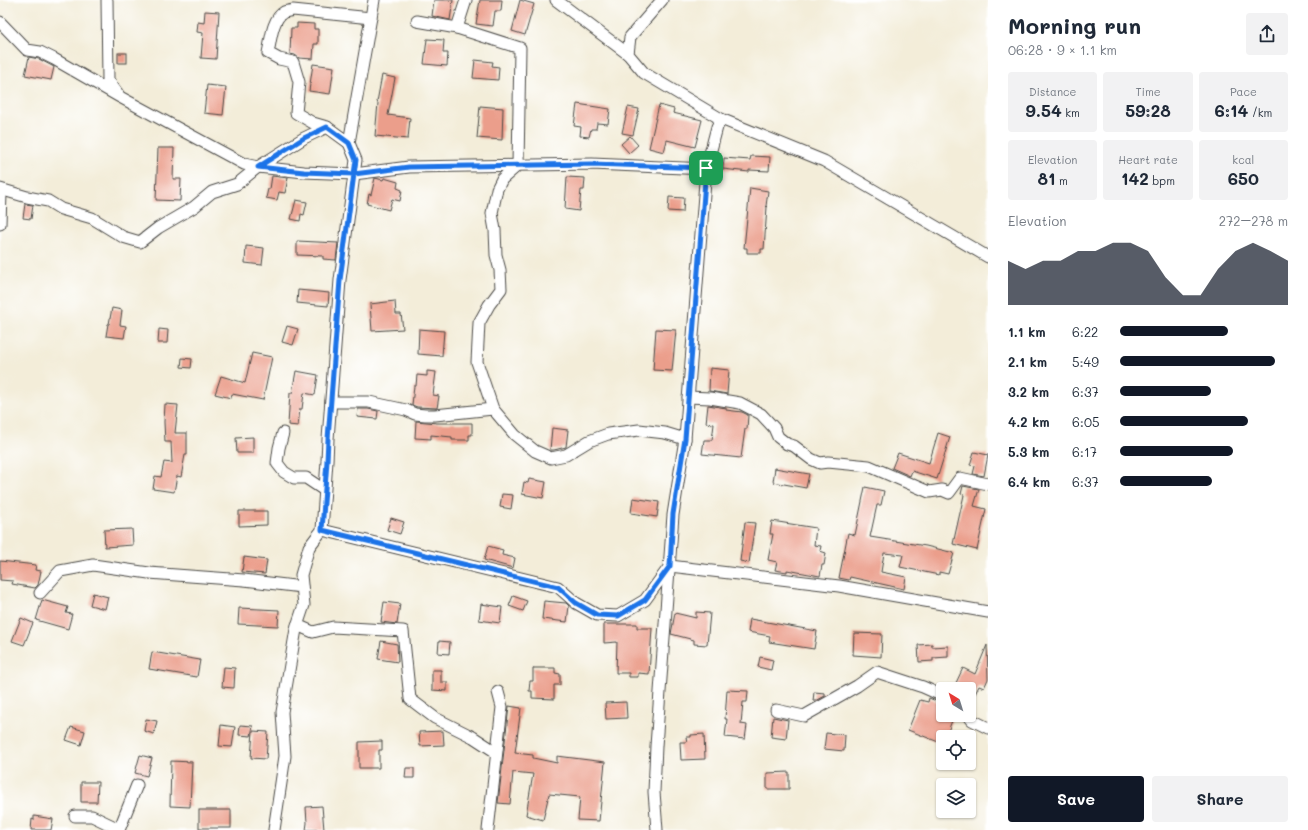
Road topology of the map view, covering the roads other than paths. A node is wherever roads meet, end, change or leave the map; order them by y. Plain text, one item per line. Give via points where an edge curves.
1 (107, 0) edge
2 (374, 0) edge
3 (466, 0) edge
4 (556, 0) edge
5 (662, 0) edge
6 (371, 18) junction
7 (417, 21) dead end
8 (0, 22) edge
9 (457, 28) junction
10 (628, 54) junction
11 (120, 97) junction
12 (721, 119) junction
13 (327, 127) junction
14 (349, 143) junction
15 (518, 165) junction
16 (258, 167) junction
17 (706, 168) junction
18 (354, 174) junction
19 (0, 190) edge
20 (0, 224) edge
21 (988, 257) edge
22 (688, 397) junction
23 (331, 402) junction
24 (493, 409) junction
25 (283, 433) dead end
26 (685, 439) junction
27 (988, 484) edge
28 (324, 490) junction
29 (322, 530) junction
30 (670, 566) junction
31 (302, 587) junction
32 (40, 593) dead end
33 (988, 612) edge
34 (297, 626) junction
35 (498, 692) dead end
36 (936, 693) edge
37 (776, 710) dead end
38 (976, 722) edge
39 (988, 728) edge
40 (496, 752) junction
41 (138, 786) dead end
42 (75, 816) dead end
43 (119, 830) edge
44 (274, 830) edge
45 (488, 830) edge
46 (657, 830) edge

1 - 11 street via 108,80
2 - 6 street
3 - 9 street
4 - 10 street
5 - 10 street via 630,37
6 - 13 street via 293,10 284,12 274,25 268,53 293,62 299,82 296,113 313,123
6 - 14 street
7 - 9 street
8 - 11 street via 27,50 40,52 54,59
9 - 15 street via 520,48
10 - 12 street via 644,73
11 - 16 street via 244,164
12 - 17 street
12 - 21 street via 824,161
13 - 14 street
13 - 16 street via 304,138
14 - 18 street via 356,160
15 - 17 street via 592,164
15 - 18 street via 409,167
15 - 24 street via 502,179 497,189 492,213 501,289 480,323 477,362
16 - 18 street
16 - 19 street via 237,184 212,192 194,207 140,242 124,237 92,218 61,209 48,201
17 - 22 street
18 - 23 street via 340,280
19 - 20 street
22 - 26 street
22 - 27 street via 740,403 761,414 774,428 778,437 787,444 820,463 870,466 929,492 942,490 949,493 960,478
23 - 24 street via 369,402 425,415
23 - 28 street
24 - 26 street via 515,435 535,451 551,458 566,455 589,441 608,434 639,430 665,433
25 - 28 street via 277,463 284,472 294,478 306,478
26 - 30 street via 673,514
28 - 29 street
29 - 30 street via 558,587 576,603 597,615 618,616 645,600
29 - 31 street via 309,547 301,575
30 - 33 street via 840,586
30 - 46 street via 656,746 654,792
31 - 32 street via 93,565 60,571
31 - 34 street via 304,605
34 - 40 street via 313,632 333,627 403,631 410,699 435,718
34 - 44 street via 282,712 285,756
35 - 40 street via 502,707
36 - 37 street via 877,672 804,716
38 - 39 street
40 - 45 street
41 - 43 street
42 - 43 street via 92,816

